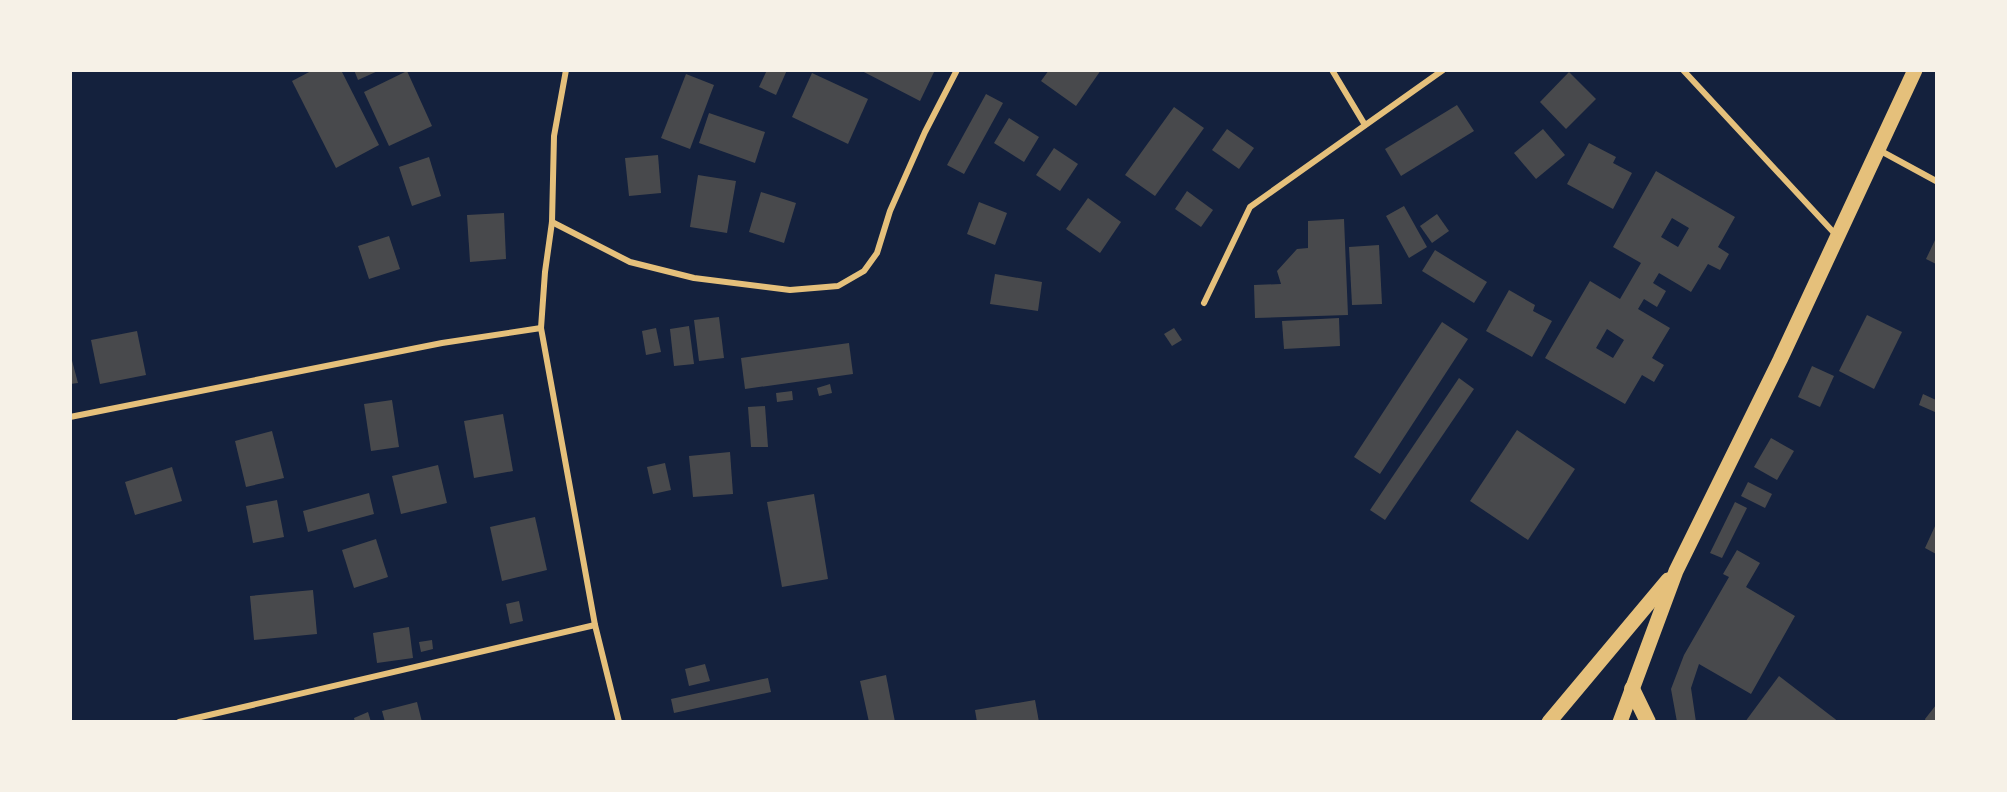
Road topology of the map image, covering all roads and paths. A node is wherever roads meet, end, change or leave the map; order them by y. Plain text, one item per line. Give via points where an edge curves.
1 (566, 70) edge
2 (957, 70) edge
3 (1332, 70) edge
4 (1443, 70) edge
5 (1683, 70) edge
6 (1915, 70) edge
7 (1365, 125) junction
8 (1877, 149) junction
9 (1936, 181) edge
10 (552, 222) junction
11 (1837, 236) junction
12 (1204, 303) dead end
13 (542, 328) junction
14 (70, 417) edge
15 (1676, 571) junction
16 (595, 625) junction
17 (1632, 689) junction
18 (179, 722) edge
19 (619, 722) edge
20 (1549, 722) edge
21 (1620, 722) edge
22 (1648, 722) edge

1 - 10 street via 554,136
2 - 10 street via 890,211 877,253 864,270 838,286 790,290 694,278 630,262
3 - 7 street
4 - 7 street
5 - 11 street
6 - 8 main road
7 - 12 street via 1250,207
8 - 9 street
8 - 11 main road
10 - 13 street
11 - 15 main road
13 - 14 street via 419,347
13 - 16 street
15 - 17 main road
15 - 20 main road
16 - 18 street
16 - 19 street
17 - 21 main road
17 - 22 highway

